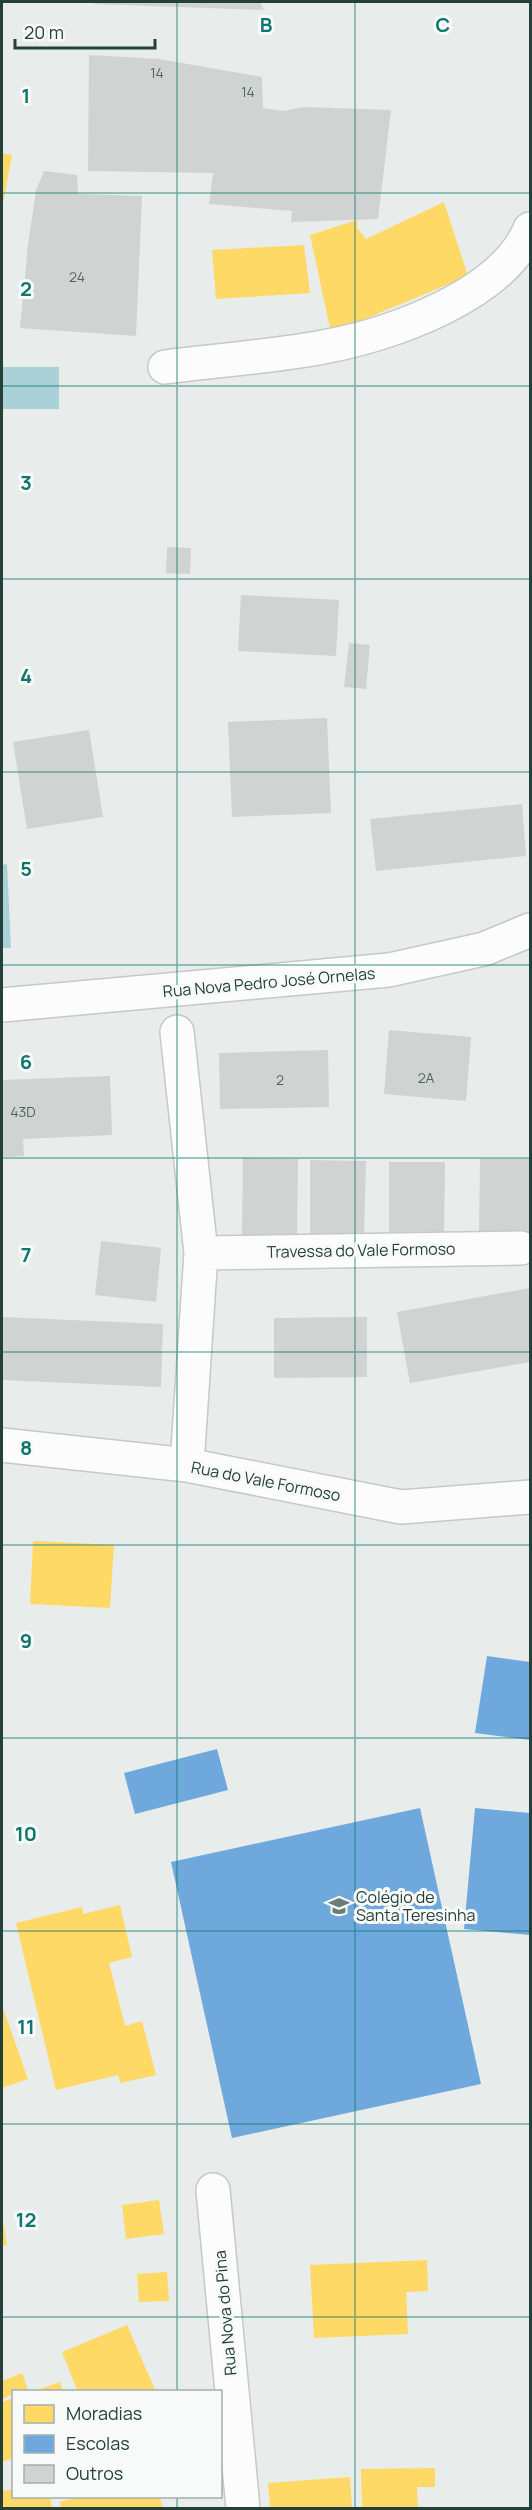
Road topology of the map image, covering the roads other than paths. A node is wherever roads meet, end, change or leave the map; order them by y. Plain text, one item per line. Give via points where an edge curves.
1 (531, 229) edge
2 (165, 367) dead end
3 (531, 930) edge
4 (2, 1005) edge
5 (177, 1032) dead end
6 (521, 1248) dead end
7 (201, 1253) junction
8 (2, 1445) edge
9 (187, 1465) junction
10 (531, 1497) edge
11 (213, 2190) dead end
12 (243, 2508) edge

1 - 2 street via 494,276 466,297 398,326 324,347
3 - 4 street, Rua Nova Pedro José Ornelas via 484,949 389,970
5 - 7 street
6 - 7 street, Travessa do Vale Formoso
7 - 9 street
8 - 9 street, Rua do Vale Formoso
9 - 10 street, Rua do Vale Formoso via 401,1507
11 - 12 street, Rua Nova do Pina

